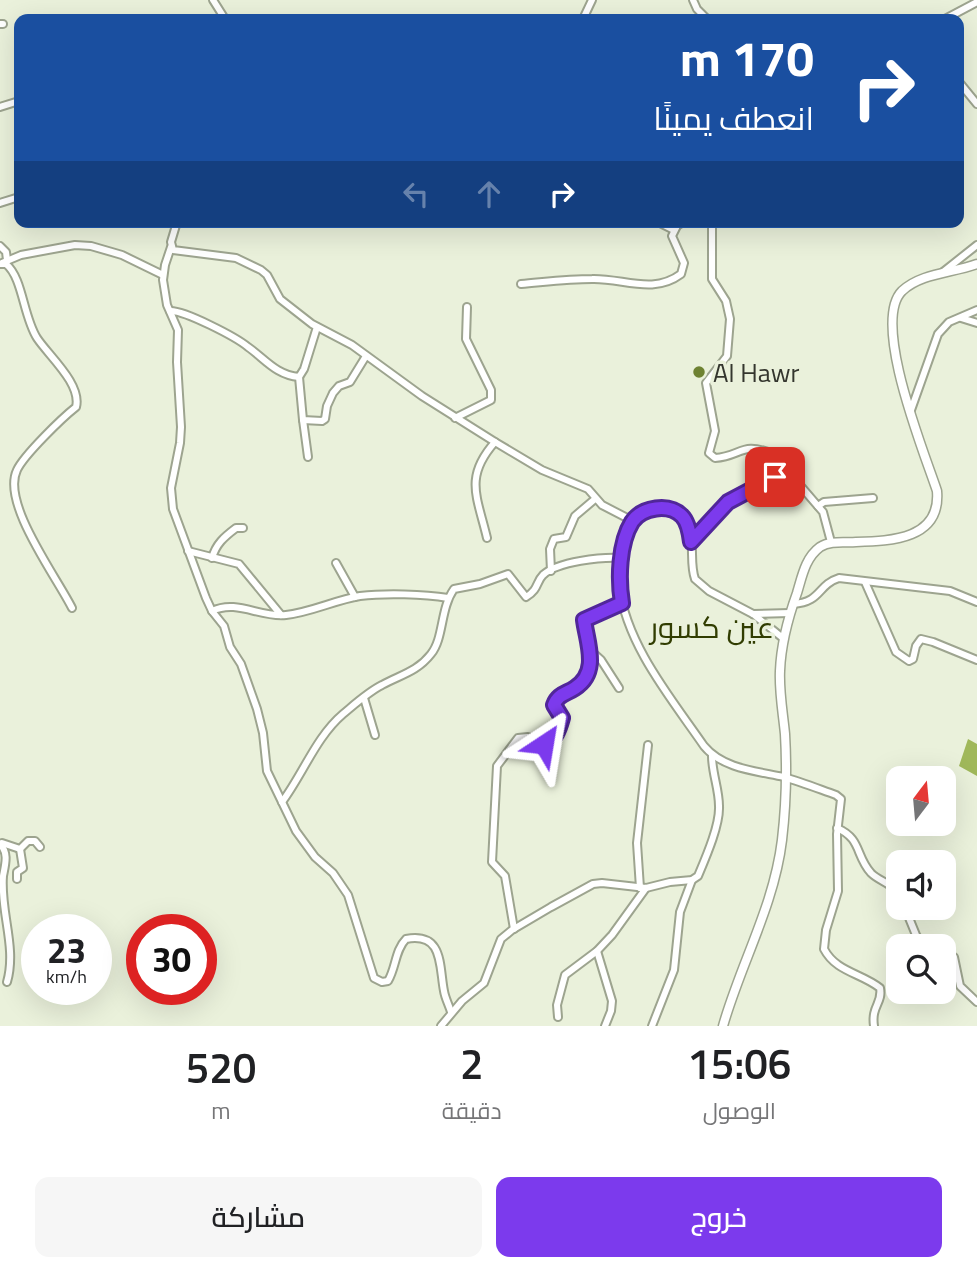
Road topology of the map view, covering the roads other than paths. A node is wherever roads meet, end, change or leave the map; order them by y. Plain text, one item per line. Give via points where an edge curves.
1 (977, 2) edge
2 (954, 14) edge
3 (964, 88) edge
4 (977, 104) edge
5 (176, 228) edge
6 (669, 228) edge
7 (676, 228) joint
8 (712, 228) edge
9 (977, 245) edge
10 (0, 246) edge
11 (171, 247) junction
12 (3, 262) edge
13 (977, 264) edge
14 (942, 273) junction
15 (163, 275) junction
16 (521, 284) dead end
17 (467, 307) dead end
18 (977, 310) edge
19 (170, 311) junction
20 (959, 317) junction
21 (977, 323) edge
22 (317, 327) junction
23 (366, 356) junction
24 (299, 377) junction
25 (911, 410) junction
26 (455, 418) junction
27 (303, 420) junction
28 (495, 442) junction
29 (308, 457) dead end
30 (788, 471) junction
31 (873, 498) dead end
32 (595, 499) junction
33 (818, 506) junction
34 (633, 521) junction
35 (243, 528) dead end
36 (487, 538) dead end
37 (691, 542) junction
38 (831, 542) junction
39 (188, 551) junction
40 (212, 558) junction
41 (621, 558) junction
42 (336, 563) dead end
43 (551, 571) junction
44 (865, 582) junction
45 (355, 597) junction
46 (448, 598) junction
47 (977, 602) edge
48 (622, 603) junction
49 (72, 608) dead end
50 (792, 609) junction
51 (212, 611) junction
52 (753, 614) junction
53 (281, 615) junction
54 (784, 639) junction
55 (591, 651) junction
56 (977, 660) edge
57 (619, 688) dead end
58 (364, 698) junction
59 (375, 735) dead end
60 (648, 745) dead end
61 (712, 756) junction
62 (785, 778) junction
63 (282, 802) junction
64 (837, 828) junction
65 (0, 843) edge
66 (40, 847) dead end
67 (20, 849) junction
68 (17, 879) dead end
69 (692, 880) junction
70 (886, 881) edge
71 (643, 888) junction
72 (514, 929) junction
73 (597, 951) junction
74 (956, 966) edge
75 (7, 982) dead end
76 (977, 1002) edge
77 (451, 1012) junction
78 (558, 1017) dead end
79 (441, 1026) edge
80 (605, 1026) edge
81 (652, 1026) edge
82 (723, 1026) edge
83 (874, 1026) edge

1 - 2 street
3 - 4 street
5 - 11 street
6 - 7 street
7 - 16 street via 672,236 684,263 681,274 666,283 651,286 594,278
8 - 30 street via 712,279 726,301 730,319 727,356 706,383 715,431 709,453 715,458 743,448 764,450
9 - 14 street
10 - 12 street via 6,252
11 - 15 street
11 - 22 street via 252,265 267,275 280,299
12 - 15 street via 75,245 91,246
12 - 49 street via 15,273 36,336 63,369 77,400 76,407 22,462 13,483 19,513
13 - 14 main road
14 - 25 main road via 904,289 894,306 892,340
15 - 19 street
17 - 26 street via 466,339 491,390 491,400
18 - 20 street
19 - 24 street via 189,315 243,343 267,364
19 - 39 street via 178,330 181,428 171,493
20 - 21 street
20 - 25 street via 938,334
22 - 23 street
22 - 24 street
23 - 26 street
23 - 27 street via 350,382 335,389 325,419
24 - 27 street
25 - 38 main road via 937,491 934,515 922,529 906,537
26 - 28 street
27 - 29 street
28 - 32 street via 542,470 583,486
28 - 36 street via 477,466 476,475
30 - 33 street
30 - 37 street via 728,502
31 - 33 street
32 - 34 street
32 - 43 street via 575,516 566,537 554,539
33 - 38 street
34 - 37 street via 650,510 672,510 682,516
34 - 41 street
35 - 40 street via 226,535
37 - 52 street via 695,579
38 - 50 main road via 818,548 807,563
39 - 40 street
39 - 51 street
40 - 53 street via 239,564
41 - 43 street via 593,559
41 - 48 street
42 - 45 street
43 - 46 street via 526,597 508,574 454,589
44 - 47 street via 950,591
44 - 50 street via 835,579 810,601
44 - 56 street via 903,659 913,659 921,639
45 - 46 street
45 - 53 street
46 - 58 street via 431,654 409,674 379,686
48 - 55 street via 584,620
48 - 61 street via 644,656
50 - 52 street
50 - 54 main road
51 - 53 street via 232,606
51 - 63 street via 241,664 261,725 267,771
52 - 54 street
54 - 62 main road via 780,672
55 - 57 street
55 - 72 street via 586,677 555,701 562,718 552,740 544,744 518,738 497,766 492,862 505,876
58 - 59 street
58 - 63 street via 331,729
60 - 71 street via 637,843
61 - 62 street
61 - 69 street via 718,818 698,876
62 - 64 street via 839,797
62 - 82 main road via 783,838 771,894
63 - 77 street via 311,853 330,869 348,895 374,978 388,981 406,939 429,941 438,952
64 - 70 street via 852,836 867,867
64 - 83 street via 838,891 824,949 838,967 880,988 872,1013
65 - 67 street
65 - 75 street via 6,858 2,884 11,964
66 - 67 street via 28,841
67 - 68 street via 24,864
69 - 71 street
69 - 81 street via 680,912 674,970
71 - 72 street via 593,884
71 - 73 street
72 - 77 street via 501,939 484,983
73 - 78 street via 565,975
73 - 80 street via 612,1000
74 - 76 street via 960,985
77 - 79 street

